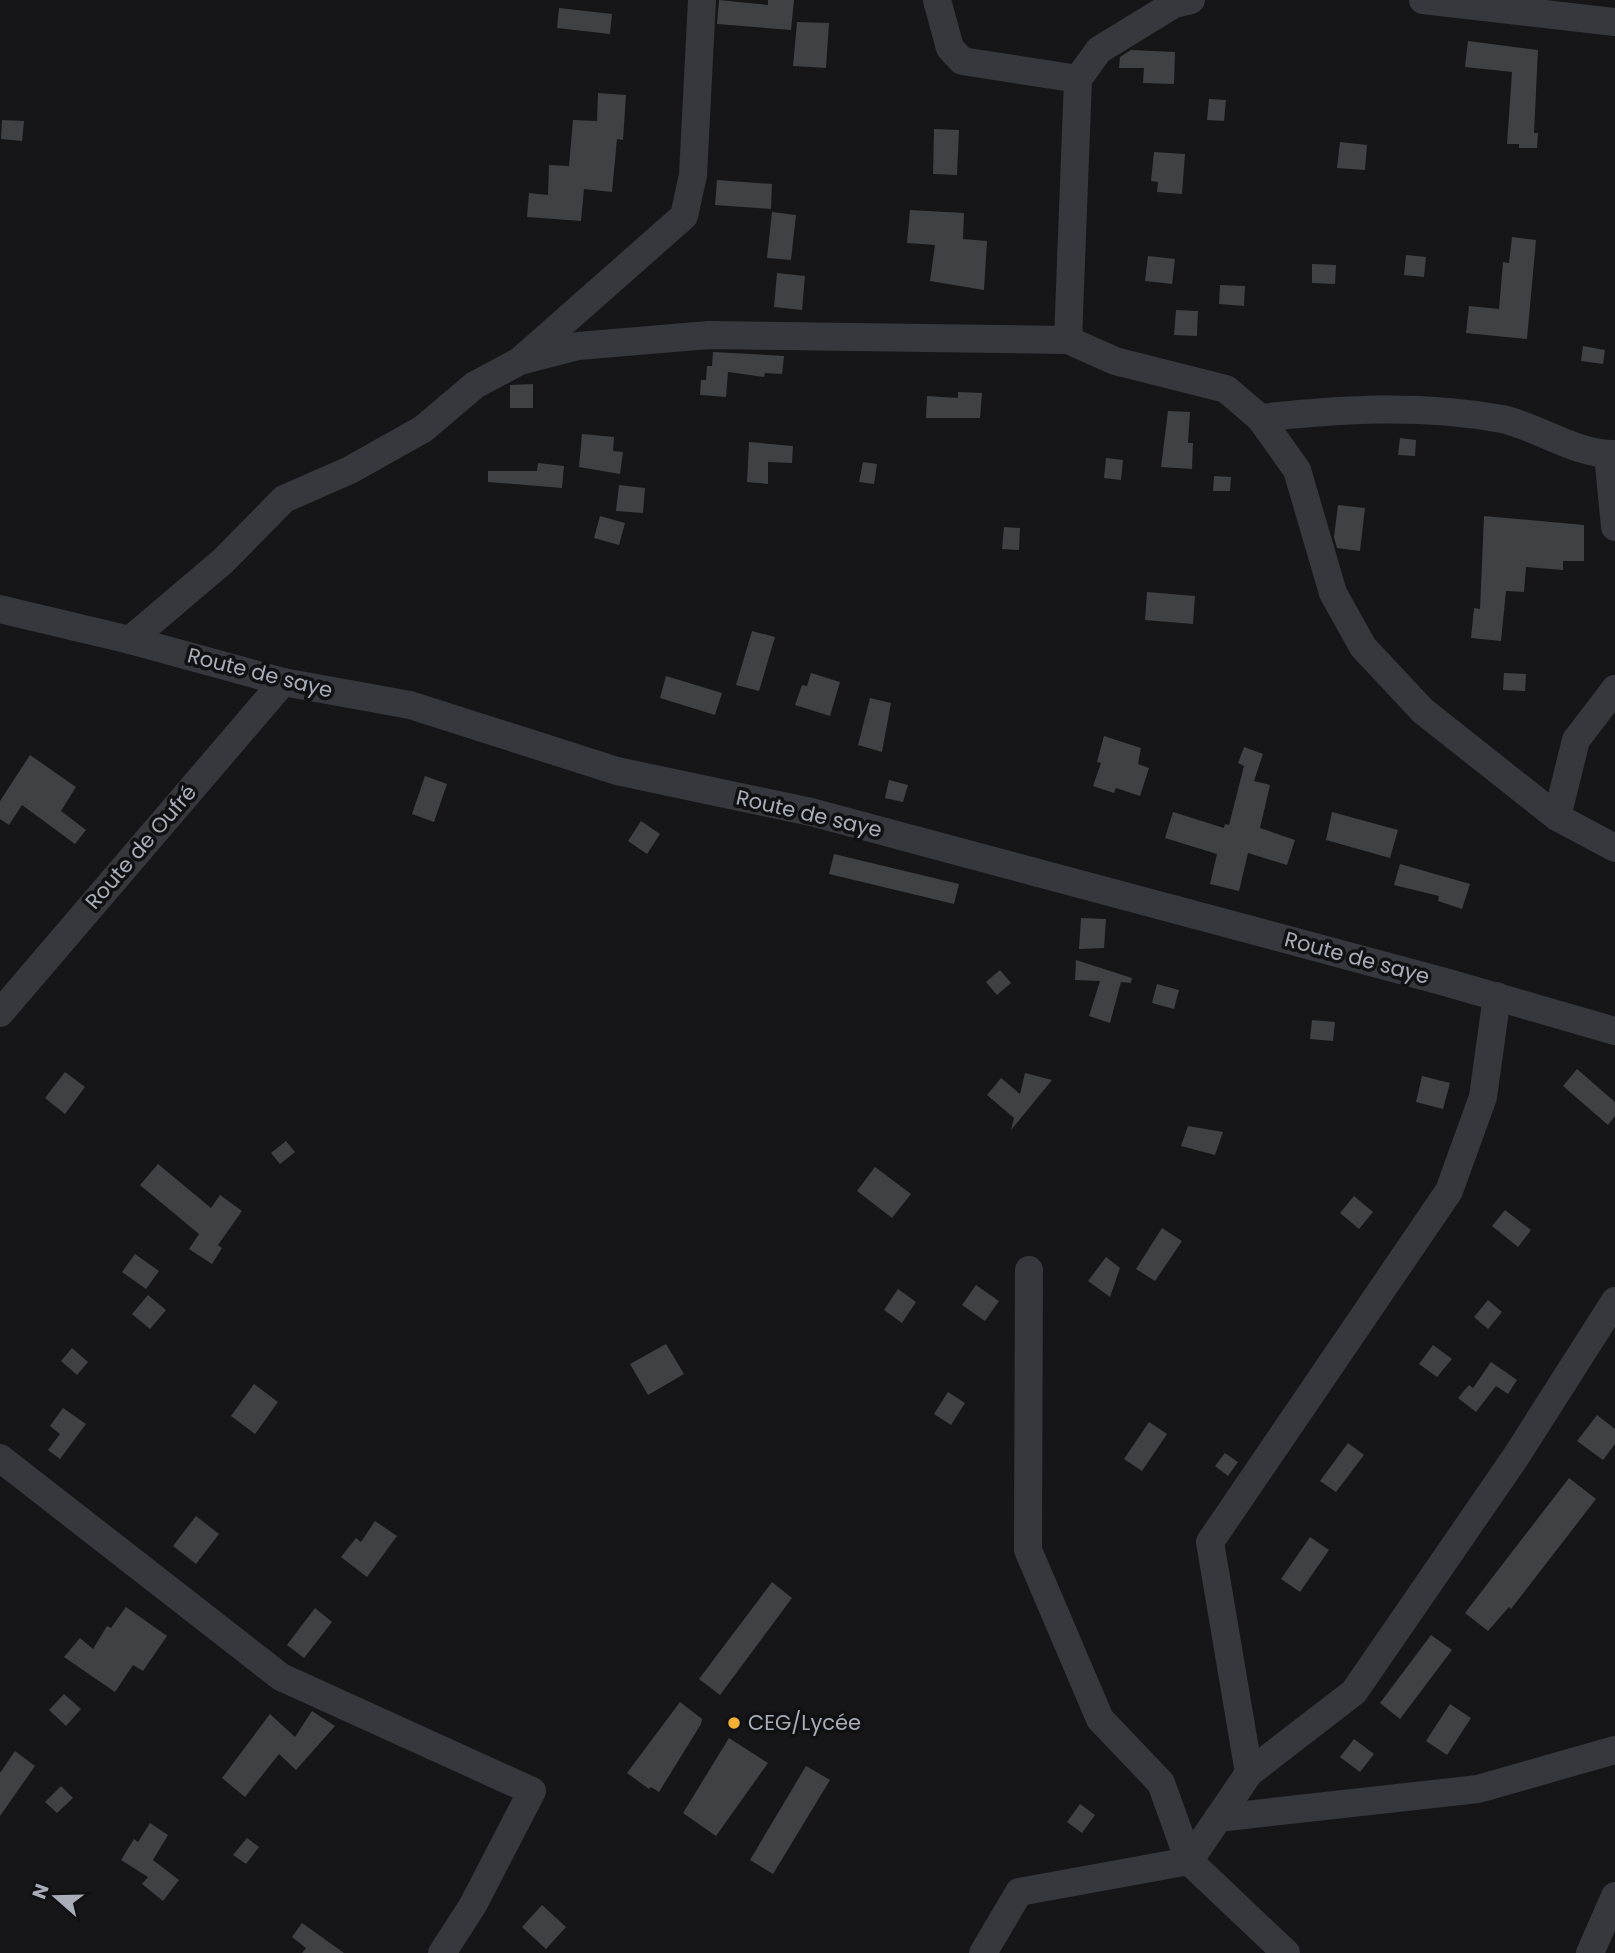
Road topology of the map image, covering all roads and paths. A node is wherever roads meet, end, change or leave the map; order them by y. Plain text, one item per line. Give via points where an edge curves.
1 (702, 0) edge
2 (937, 0) edge
3 (1191, 0) edge
4 (1423, 0) edge
5 (1526, 5) edge
6 (1615, 22) edge
7 (1078, 79) junction
8 (1068, 340) junction
9 (520, 361) junction
10 (1260, 418) junction
11 (1611, 454) edge
12 (1615, 527) edge
13 (0, 609) edge
14 (130, 640) junction
15 (283, 682) junction
16 (1615, 689) edge
17 (1558, 817) junction
18 (1615, 848) edge
19 (1496, 996) junction
20 (0, 1013) edge
21 (1615, 1031) edge
22 (1029, 1270) dead end
23 (1615, 1301) edge
24 (0, 1458) edge
25 (1615, 1750) edge
26 (1249, 1773) junction
27 (1218, 1818) junction
28 (1189, 1861) junction
29 (1615, 1896) edge
30 (442, 1953) edge
31 (983, 1953) edge
32 (1286, 1953) edge
33 (1590, 1953) edge

1 - 9 street via 694,175 684,216
2 - 7 street via 950,48 962,61
3 - 7 street via 1174,4 1099,50
4 - 5 street
5 - 6 street
7 - 8 street
8 - 9 street via 709,335 578,346
8 - 10 street via 1115,361 1226,389
9 - 14 street via 475,385 423,429 350,470 285,499 223,561
10 - 11 street via 1414,408 1504,420
10 - 17 street via 1297,470 1333,593 1363,647 1423,711
11 - 12 street
13 - 14 street, Route de saye
14 - 15 street, Route de saye
15 - 19 street, Route de saye via 410,705 617,771 811,812
15 - 20 street, Route de Oufré
16 - 17 street via 1576,740
17 - 18 street
19 - 21 street, Route de saye
19 - 26 street via 1483,1097 1449,1191 1210,1542
22 - 28 street via 1028,1550 1100,1719 1161,1783
23 - 26 street via 1515,1458 1354,1692
24 - 30 street via 281,1678 532,1791 473,1905
25 - 27 street via 1478,1789
26 - 27 street
27 - 28 street
28 - 31 street via 1019,1892
28 - 32 street
29 - 33 street

